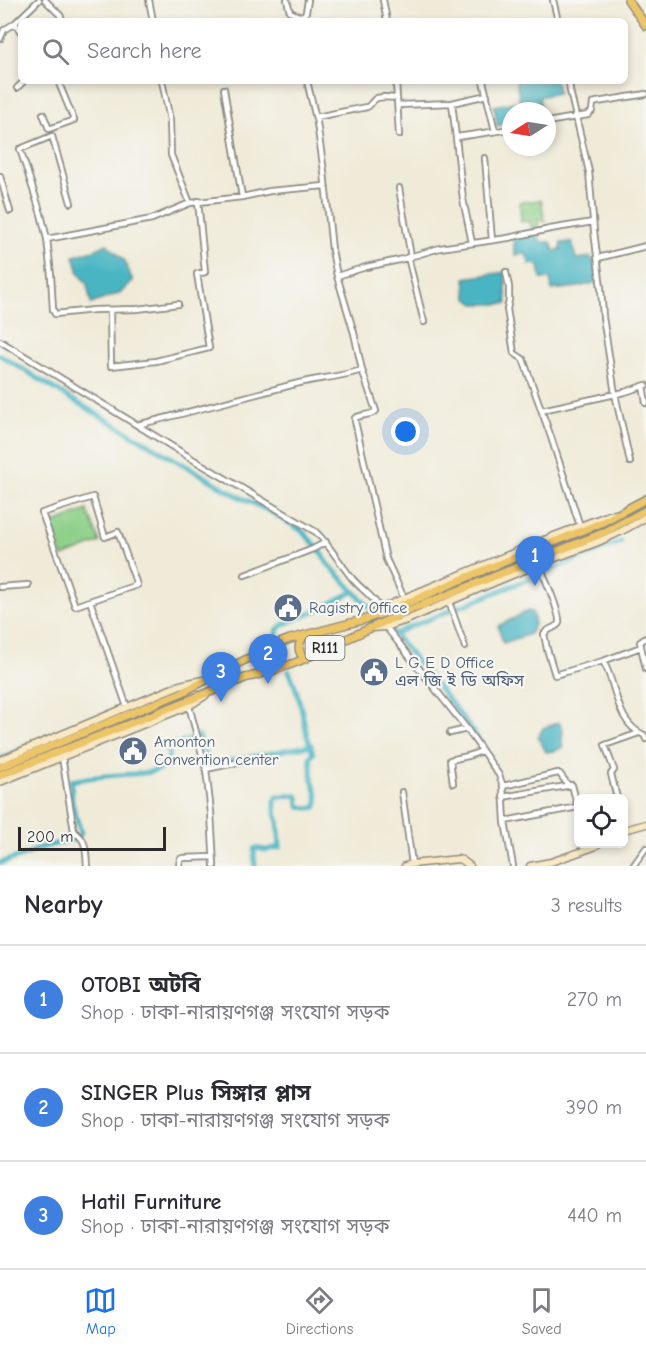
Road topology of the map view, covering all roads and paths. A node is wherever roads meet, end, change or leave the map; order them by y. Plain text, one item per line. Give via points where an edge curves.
1 (39, 0) edge
2 (45, 0) edge
3 (149, 0) edge
4 (287, 0) edge
5 (308, 0) edge
6 (383, 0) edge
7 (553, 0) edge
8 (628, 0) edge
9 (19, 18) edge
10 (62, 18) edge
11 (152, 18) edge
12 (299, 18) edge
13 (386, 18) edge
14 (557, 18) edge
15 (18, 19) edge
16 (15, 22) junction
17 (646, 26) edge
18 (18, 27) edge
19 (0, 39) edge
20 (21, 84) edge
21 (59, 84) edge
22 (163, 84) edge
23 (308, 84) edge
24 (396, 84) edge
25 (484, 84) edge
26 (569, 84) edge
27 (17, 88) dead end
28 (224, 89) dead end
29 (646, 94) edge
30 (487, 95) junction
31 (398, 98) junction
32 (452, 102) junction
33 (398, 105) junction
34 (44, 114) dead end
35 (316, 117) junction
36 (576, 117) junction
37 (556, 120) edge
38 (502, 130) edge
39 (495, 131) junction
40 (399, 135) dead end
41 (457, 137) junction
42 (484, 158) dead end
43 (0, 176) edge
44 (325, 186) junction
45 (399, 188) dead end
46 (242, 197) junction
47 (198, 201) junction
48 (71, 203) dead end
49 (190, 203) junction
50 (10, 211) dead end
51 (593, 222) junction
52 (46, 239) junction
53 (492, 240) junction
54 (472, 243) junction
55 (646, 246) edge
56 (410, 257) junction
57 (598, 258) junction
58 (506, 272) dead end
59 (337, 276) junction
60 (178, 304) dead end
61 (110, 310) junction
62 (424, 322) dead end
63 (0, 341) edge
64 (362, 370) junction
65 (644, 386) edge
66 (615, 394) junction
67 (646, 403) edge
68 (542, 410) junction
69 (137, 425) junction
70 (630, 462) dead end
71 (646, 500) edge
72 (646, 510) edge
73 (620, 514) junction
74 (646, 517) edge
75 (580, 526) junction
76 (325, 542) junction
77 (540, 566) junction
78 (244, 575) dead end
79 (28, 585) dead end
80 (0, 587) edge
81 (404, 598) junction
82 (90, 602) junction
83 (450, 603) junction
84 (380, 609) junction
85 (366, 619) junction
86 (386, 627) junction
87 (368, 628) junction
88 (303, 637) junction
89 (646, 638) edge
90 (465, 646) dead end
91 (641, 646) junction
92 (260, 652) junction
93 (304, 659) junction
94 (603, 661) junction
95 (646, 669) edge
96 (265, 673) junction
97 (209, 679) junction
98 (213, 691) junction
99 (189, 706) junction
100 (127, 707) junction
101 (467, 729) junction
102 (450, 733) dead end
103 (639, 733) junction
104 (646, 739) edge
105 (483, 751) junction
106 (61, 754) junction
107 (264, 757) dead end
108 (0, 760) edge
109 (0, 767) edge
110 (206, 768) junction
111 (0, 775) edge
112 (0, 782) edge
113 (453, 783) dead end
114 (568, 784) junction
115 (502, 786) junction
116 (402, 792) dead end
117 (575, 794) edge
118 (616, 794) edge
119 (503, 797) junction
120 (574, 808) edge
121 (505, 820) junction
122 (646, 824) edge
123 (628, 827) edge
124 (587, 848) edge
125 (646, 848) edge
126 (213, 857) junction
127 (409, 865) edge
128 (87, 866) edge
129 (178, 866) edge
130 (214, 866) edge
131 (470, 866) edge
132 (513, 866) edge
133 (530, 866) edge
134 (633, 866) edge

1 - 9 street
2 - 10 street
3 - 11 street
4 - 12 street via 290,12
5 - 12 street via 306,12
6 - 13 street
7 - 14 street
8 - 17 main road
15 - 16 street
16 - 18 street
16 - 19 street
20 - 27 street
21 - 34 street via 74,120 50,129
22 - 49 street via 170,120 171,155
23 - 35 street
24 - 31 street
25 - 30 street
26 - 36 street
28 - 46 street
29 - 36 street via 597,102 588,115
30 - 32 street
30 - 39 street
31 - 33 street
31 - 35 street via 377,98 367,107
32 - 33 street
32 - 41 street
33 - 40 street
35 - 44 street
36 - 37 street
36 - 51 street via 589,172
38 - 39 street
39 - 41 street
41 - 54 street
42 - 53 street
43 - 50 street
44 - 46 street
44 - 59 street
45 - 56 street
46 - 47 street
47 - 49 street
47 - 61 street via 205,272 197,274 209,348 156,361 111,366
48 - 52 street via 52,136 20,148
49 - 52 street via 152,219
51 - 53 street
51 - 57 street
52 - 61 street via 55,314
53 - 54 street
54 - 56 street
55 - 57 street
56 - 59 street
56 - 62 street
57 - 66 street
58 - 68 street via 513,353 523,359
59 - 64 street
60 - 61 street
63 - 69 street
64 - 69 street
64 - 81 street via 376,411 358,416 355,421 386,559
65 - 66 street
65 - 67 street
66 - 68 street
66 - 70 street
68 - 75 street
69 - 76 street via 300,522
71 - 73 main road, R111
72 - 87 main road, R111 via 603,533
73 - 75 street
73 - 85 main road, R111
74 - 77 street via 606,539
75 - 81 street
76 - 78 street
76 - 84 street
77 - 83 street
77 - 94 street via 559,618 557,626 544,634 555,675
79 - 80 street
81 - 84 street
82 - 82 street via 137,585 118,532 105,537 93,497 42,513 75,606
82 - 100 street
83 - 86 street
83 - 90 street
84 - 85 street
85 - 88 main road, R111
86 - 87 street
86 - 101 street
87 - 93 main road, R111
88 - 92 main road, R111
88 - 93 main road via 299,648
89 - 91 street via 640,640
91 - 94 street
91 - 95 street
92 - 96 main road via 272,658
92 - 97 main road, R111
93 - 96 main road, R111
94 - 103 street via 625,719
96 - 98 main road, R111
97 - 100 street via 180,685
97 - 109 main road, R111
98 - 99 street
98 - 106 main road, R111
99 - 106 street
99 - 110 street
100 - 108 street
101 - 102 street
101 - 105 street
103 - 104 street
103 - 118 street via 605,745 615,770 611,774
105 - 113 street via 450,760
105 - 115 street
106 - 111 main road, R111
106 - 112 street
106 - 128 street via 76,834 84,844
107 - 110 street
110 - 126 street
114 - 115 street via 558,773
114 - 117 street
114 - 119 street
115 - 119 street
116 - 127 street
119 - 121 street
120 - 121 street
121 - 132 street
122 - 123 street
124 - 133 street
125 - 134 street
126 - 129 street via 183,858
126 - 130 street
127 - 131 street via 458,859

